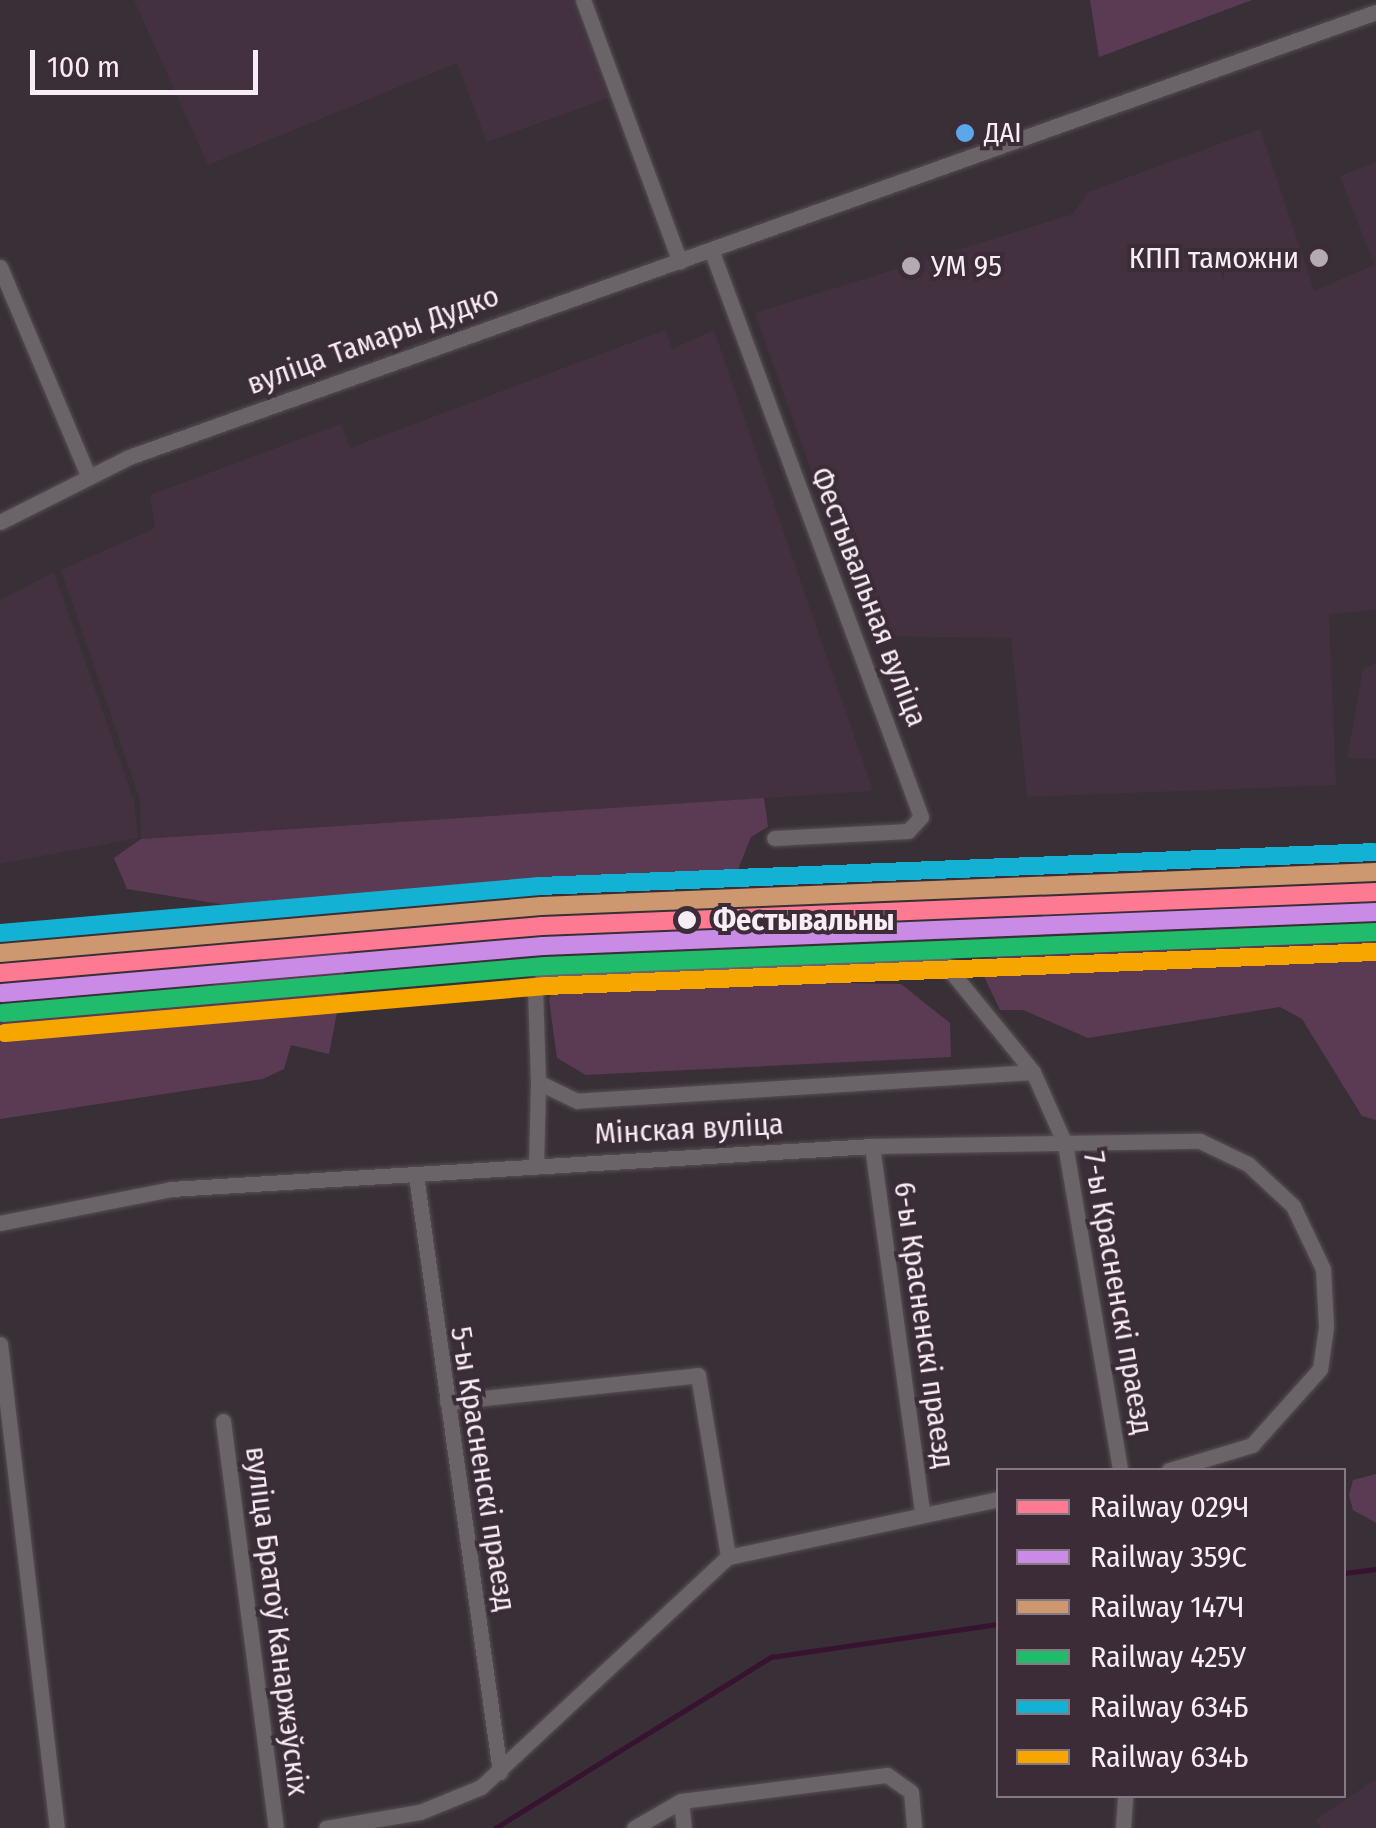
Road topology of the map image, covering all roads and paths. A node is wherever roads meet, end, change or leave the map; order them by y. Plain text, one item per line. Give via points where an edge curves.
1 (583, 0) edge
2 (1376, 12) edge
3 (712, 252) junction
4 (680, 262) junction
5 (0, 267) edge
6 (86, 474) junction
7 (0, 522) edge
8 (774, 838) dead end
9 (1033, 1072) junction
10 (538, 1082) junction
11 (1065, 1144) junction
12 (872, 1146) junction
13 (536, 1166) junction
14 (416, 1174) junction
15 (0, 1223) edge
16 (0, 1344) edge
17 (447, 1402) junction
18 (223, 1420) dead end
19 (1120, 1468) edge
20 (1176, 1468) edge
21 (996, 1498) edge
22 (922, 1512) junction
23 (728, 1557) junction
24 (500, 1772) junction
25 (1126, 1798) edge
26 (682, 1801) junction
27 (57, 1828) edge
28 (276, 1828) edge
29 (326, 1828) edge
30 (634, 1828) edge
31 (684, 1828) edge
32 (914, 1828) edge
33 (1123, 1828) edge

1 - 4 street
2 - 3 street, вуліца Тамары Дудко
3 - 4 street, вуліца Тамары Дудко
3 - 8 street, Фестывальная вуліца via 921,817 908,831
4 - 6 street, вуліца Тамары Дудко
5 - 6 street
6 - 7 street, вуліца Тамары Дудко
9 - 10 street via 577,1100
9 - 10 street, 7-ы Красненскі праезд via 944,964 875,964 540,976
9 - 11 street, 7-ы Красненскі праезд
10 - 13 street
11 - 12 street, Мінская вуліца
11 - 19 street, 7-ы Красненскі праезд
11 - 20 street, Мінская вуліца via 1200,1140 1248,1164 1293,1206 1323,1268 1320,1369 1290,1410 1252,1445
12 - 13 street, Мінская вуліца
12 - 22 street, 6-ы Красненскі праезд
13 - 14 street, Мінская вуліца
14 - 15 street, Мінская вуліца via 171,1189
14 - 17 street, 5-ы Красненскі праезд
16 - 27 street
17 - 23 street via 698,1375
17 - 24 street, 5-ы Красненскі праезд
18 - 28 street, вуліца Братоў Канаржэўскіх
21 - 22 street
22 - 23 street
23 - 24 street, вуліца Братоў Канаржэўскіх
24 - 29 street, вуліца Братоў Канаржэўскіх via 420,1812
25 - 33 street
26 - 30 street
26 - 31 street
26 - 32 street via 887,1775 911,1792

